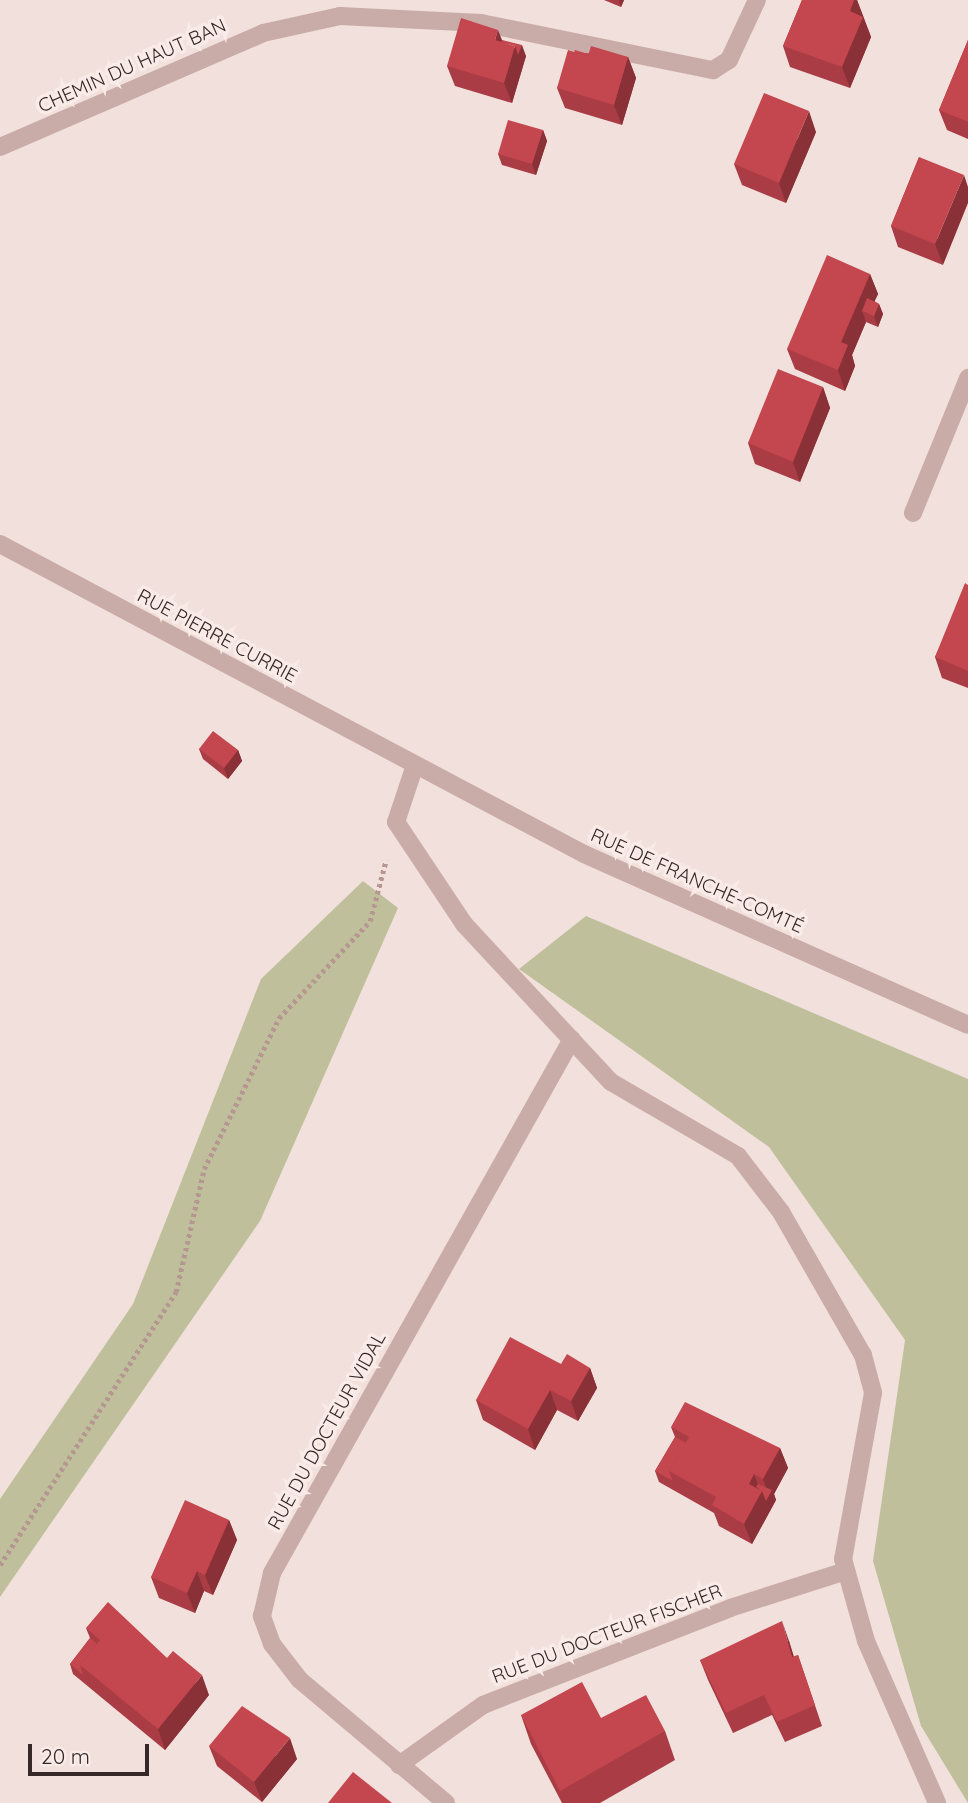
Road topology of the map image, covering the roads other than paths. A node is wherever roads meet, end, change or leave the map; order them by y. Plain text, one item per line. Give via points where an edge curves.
1 (756, 3) edge
2 (0, 147) edge
3 (968, 379) edge
4 (914, 513) dead end
5 (0, 544) edge
6 (415, 765) junction
7 (968, 1025) edge
8 (572, 1039) junction
9 (846, 1571) junction
10 (398, 1765) junction
11 (446, 1803) edge
12 (937, 1803) edge

1 - 2 street, CHEMIN DU HAUT BAN via 729,60 713,70 655,63 481,23 340,16 263,33
3 - 4 street
5 - 6 street, RUE PIERRE CURRIE
6 - 7 street, RUE DE FRANCHE-COMTÉ via 584,854
6 - 8 street via 396,822 464,924
8 - 9 street via 611,1082 737,1156 781,1212 863,1355 873,1393 843,1559
8 - 10 street, RUE DU DOCTEUR VIDAL via 272,1573 262,1616 272,1644 299,1679
9 - 10 street, RUE DU DOCTEUR FISCHER via 730,1608 483,1705
9 - 12 street via 866,1641
10 - 11 street, RUE DU DOCTEUR VIDAL

